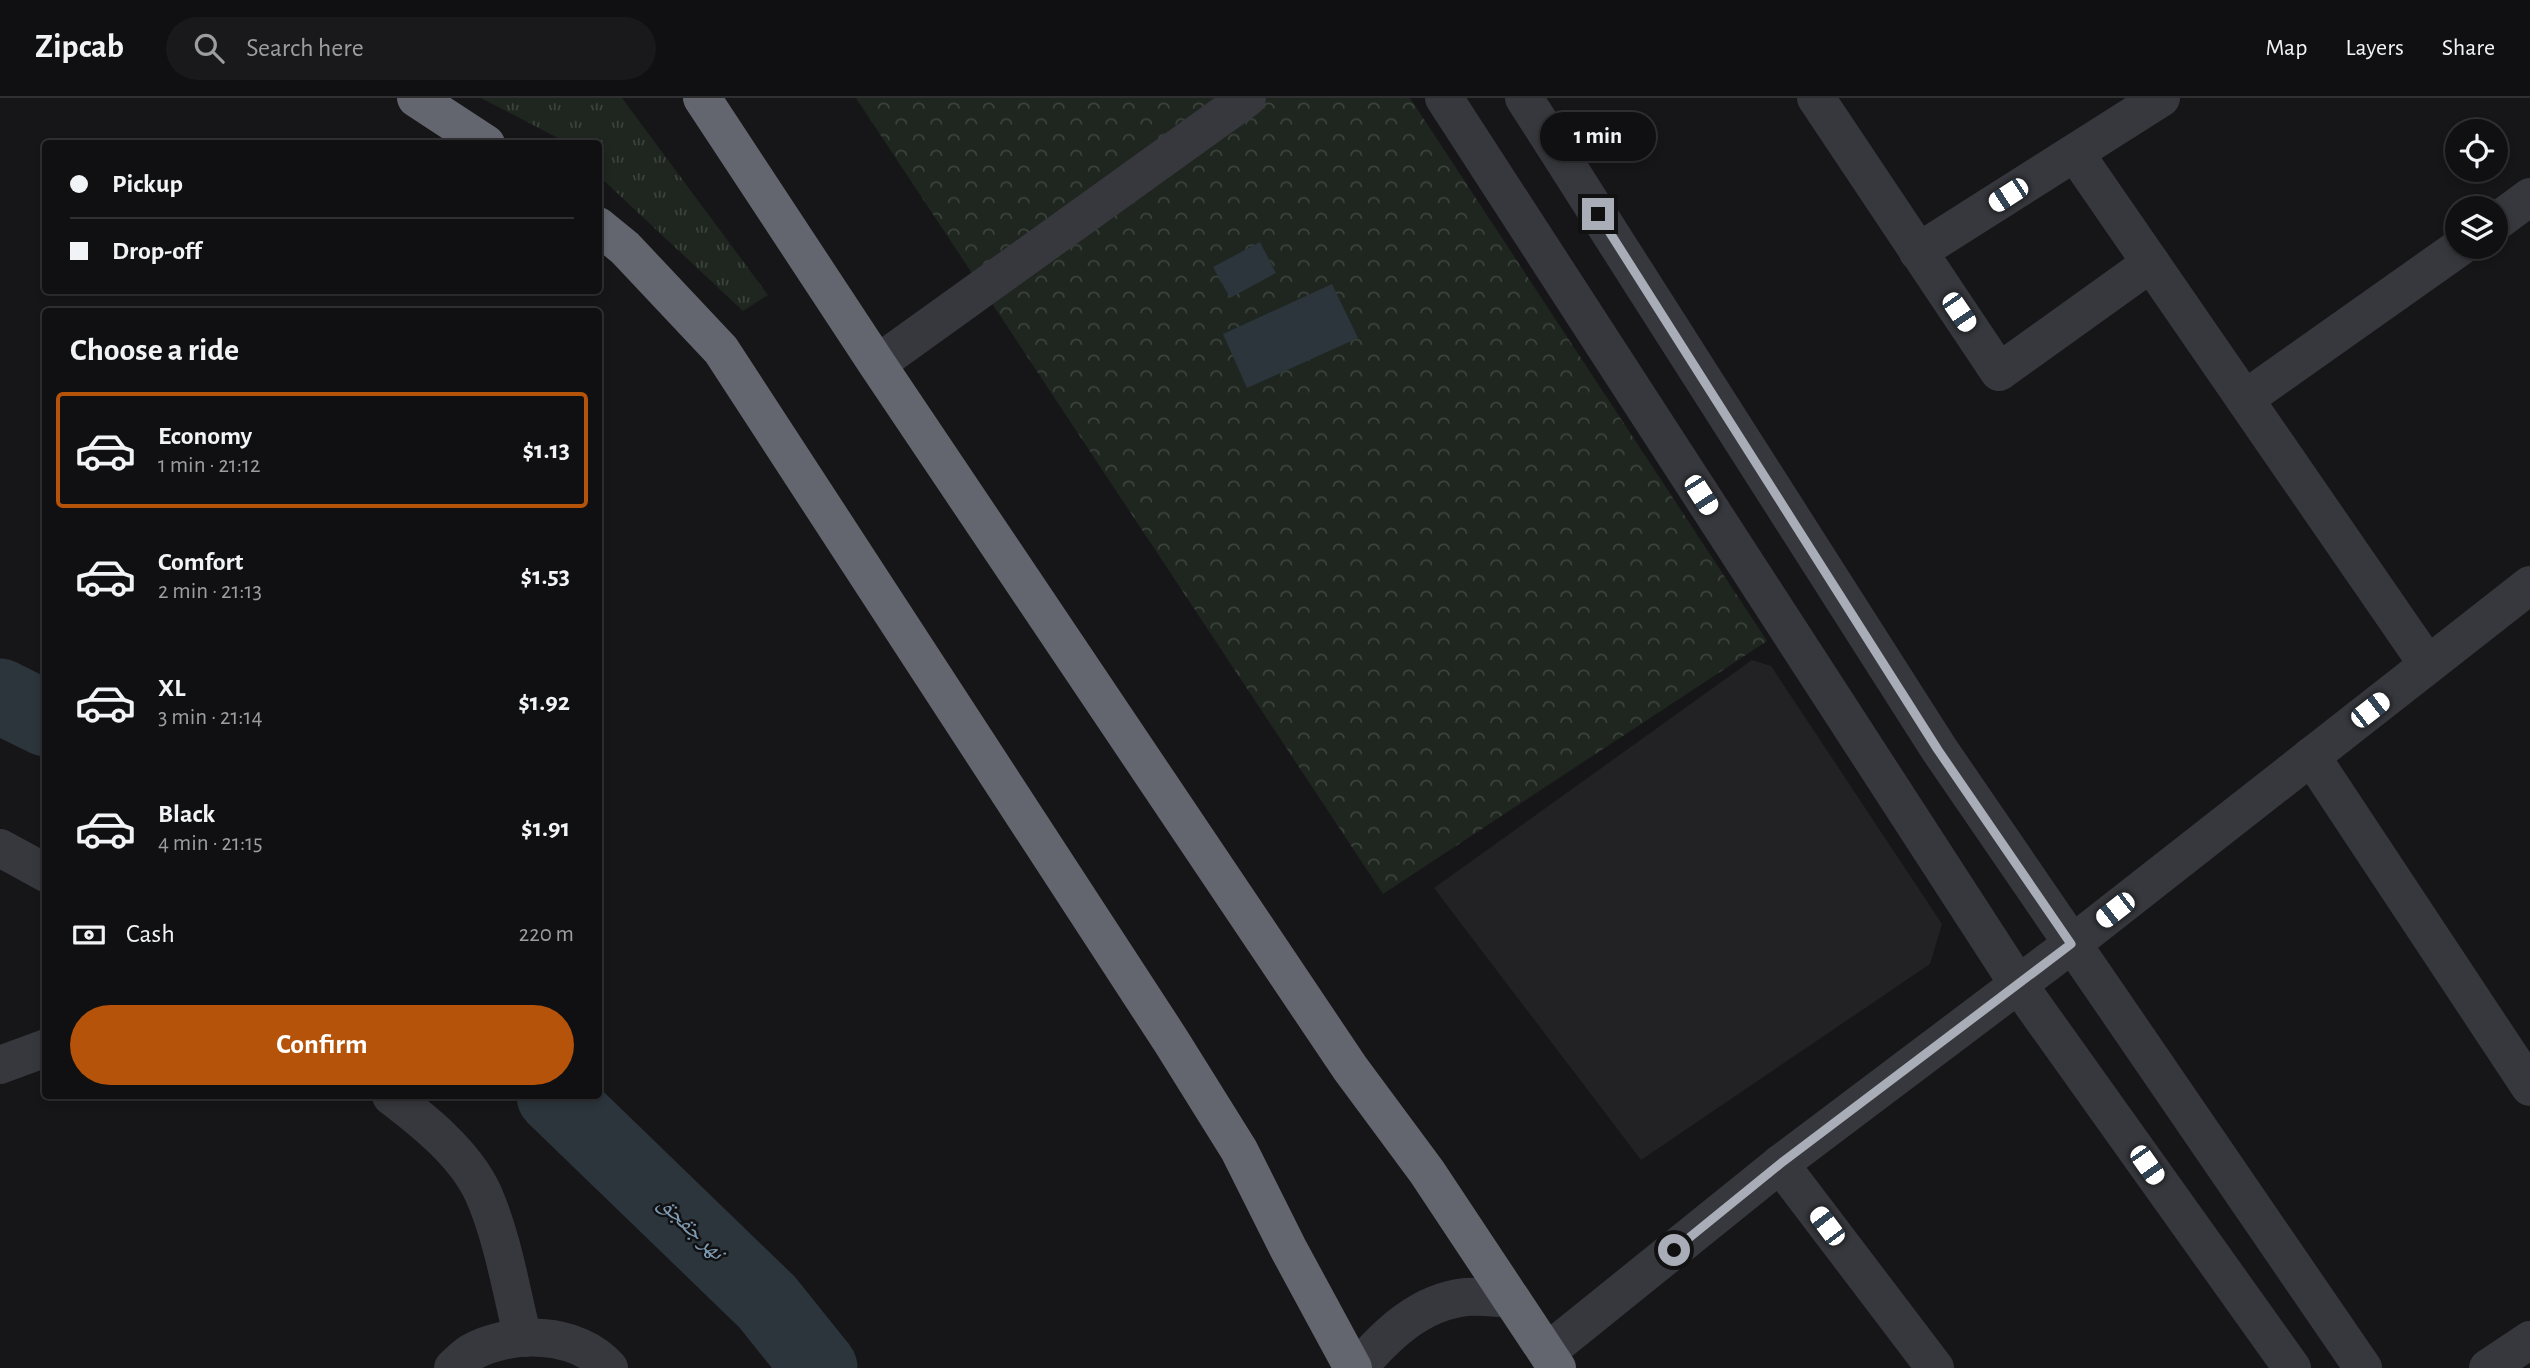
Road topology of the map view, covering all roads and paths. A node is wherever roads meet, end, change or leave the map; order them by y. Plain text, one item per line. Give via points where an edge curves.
1 (416, 98) edge
2 (702, 98) edge
3 (1248, 98) edge
4 (1444, 98) edge
5 (1524, 98) edge
6 (1816, 98) edge
7 (2161, 98) edge
8 (480, 140) edge
9 (2075, 153) junction
10 (2530, 197) edge
11 (2508, 213) edge
12 (602, 229) edge
13 (1918, 252) junction
14 (2445, 258) edge
15 (2151, 263) junction
16 (877, 364) junction
17 (2245, 399) junction
18 (2530, 584) edge
19 (2428, 665) junction
20 (2311, 756) junction
21 (0, 848) edge
22 (42, 871) edge
23 (2071, 944) junction
24 (2018, 985) junction
25 (42, 1049) edge
26 (0, 1065) edge
27 (2530, 1087) edge
28 (395, 1099) edge
29 (1780, 1164) junction
30 (1511, 1299) junction
31 (523, 1338) junction
32 (2530, 1340) edge
33 (1552, 1360) edge
34 (453, 1368) edge
35 (609, 1368) edge
36 (1356, 1368) edge
37 (1935, 1368) edge
38 (2292, 1368) edge
39 (2363, 1368) edge
40 (2488, 1368) edge

1 - 8 highway
2 - 16 highway
3 - 16 street
4 - 24 street
5 - 23 street via 1938,750
6 - 13 street
7 - 9 street
9 - 13 street
9 - 15 street
10 - 11 street
12 - 36 highway via 625,247 721,350 1226,1128
13 - 15 street via 1999,372
14 - 17 street
15 - 17 street
16 - 30 highway via 1342,1057 1427,1172
17 - 19 street
18 - 19 street
19 - 20 street
20 - 23 street
20 - 27 street
21 - 22 street
23 - 24 street
23 - 39 street
24 - 29 street
24 - 38 street
25 - 26 street
28 - 31 street via 436,1134 482,1191
29 - 33 street
29 - 37 street
30 - 33 highway
30 - 36 street via 1465,1297 1421,1310 1384,1338
31 - 34 street via 468,1354
31 - 35 street via 579,1346
32 - 40 street

